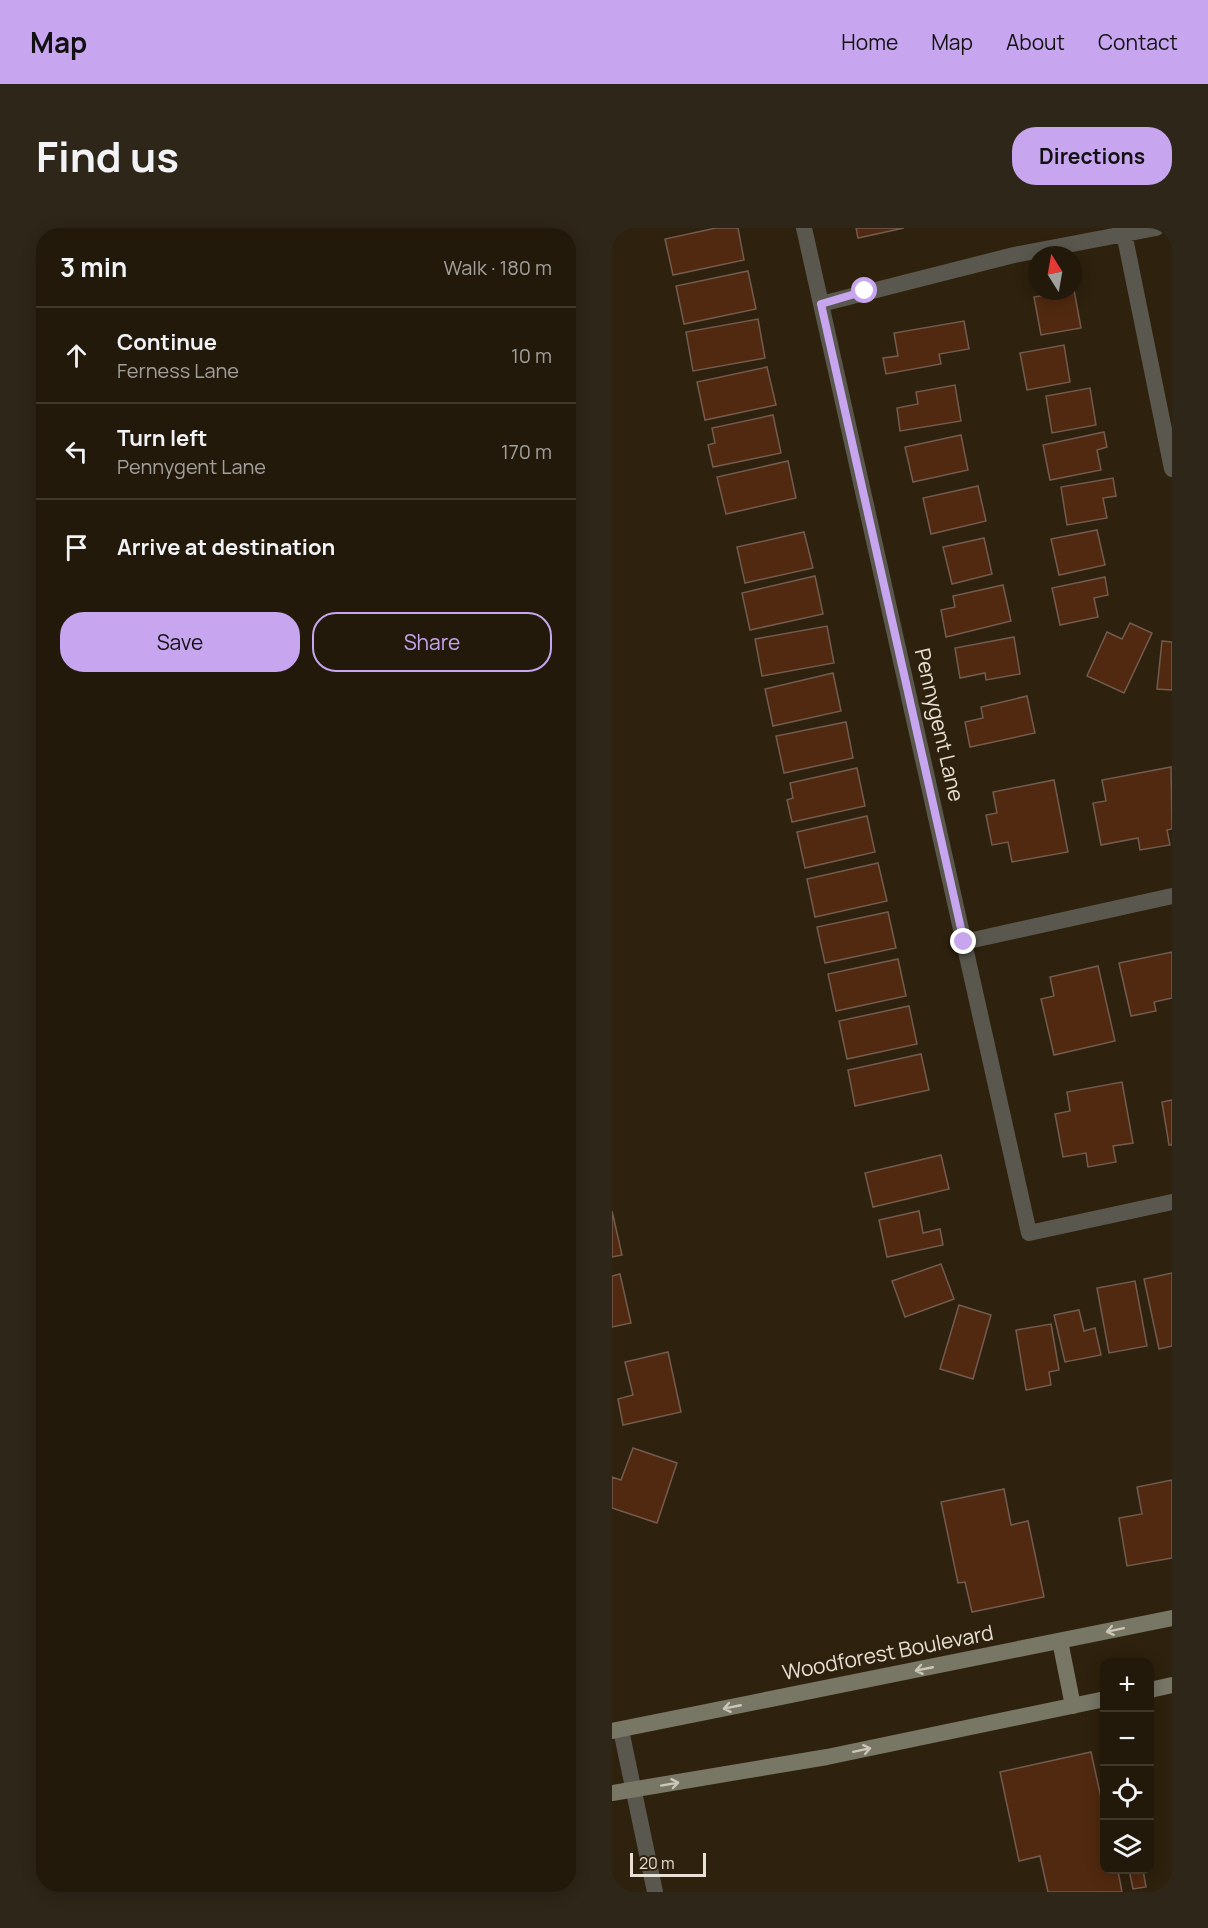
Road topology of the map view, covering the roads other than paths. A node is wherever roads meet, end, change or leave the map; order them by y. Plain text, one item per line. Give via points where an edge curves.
1 (804, 228) edge
2 (1156, 228) edge
3 (1123, 231) edge
4 (821, 304) junction
5 (1172, 469) edge
6 (1172, 896) edge
7 (964, 942) junction
8 (1172, 1202) edge
9 (1172, 1618) edge
10 (1060, 1641) junction
11 (1172, 1685) edge
12 (1154, 1689) edge
13 (1100, 1700) edge
14 (1073, 1706) junction
15 (617, 1730) edge
16 (634, 1791) junction
17 (612, 1793) edge
18 (655, 1892) edge

1 - 4 street, Pennygent Lane
2 - 3 street
3 - 4 street
3 - 5 street
4 - 7 street, Pennygent Lane
6 - 7 street
7 - 8 street, Pennygent Lane via 1029,1233
9 -> 10 main road, Woodforest Boulevard
10 - 14 main road
10 -> 15 main road, Woodforest Boulevard
11 - 12 main road
13 - 14 main road
16 -> 14 main road via 827,1757
15 - 16 street
16 - 17 main road
16 - 18 street

